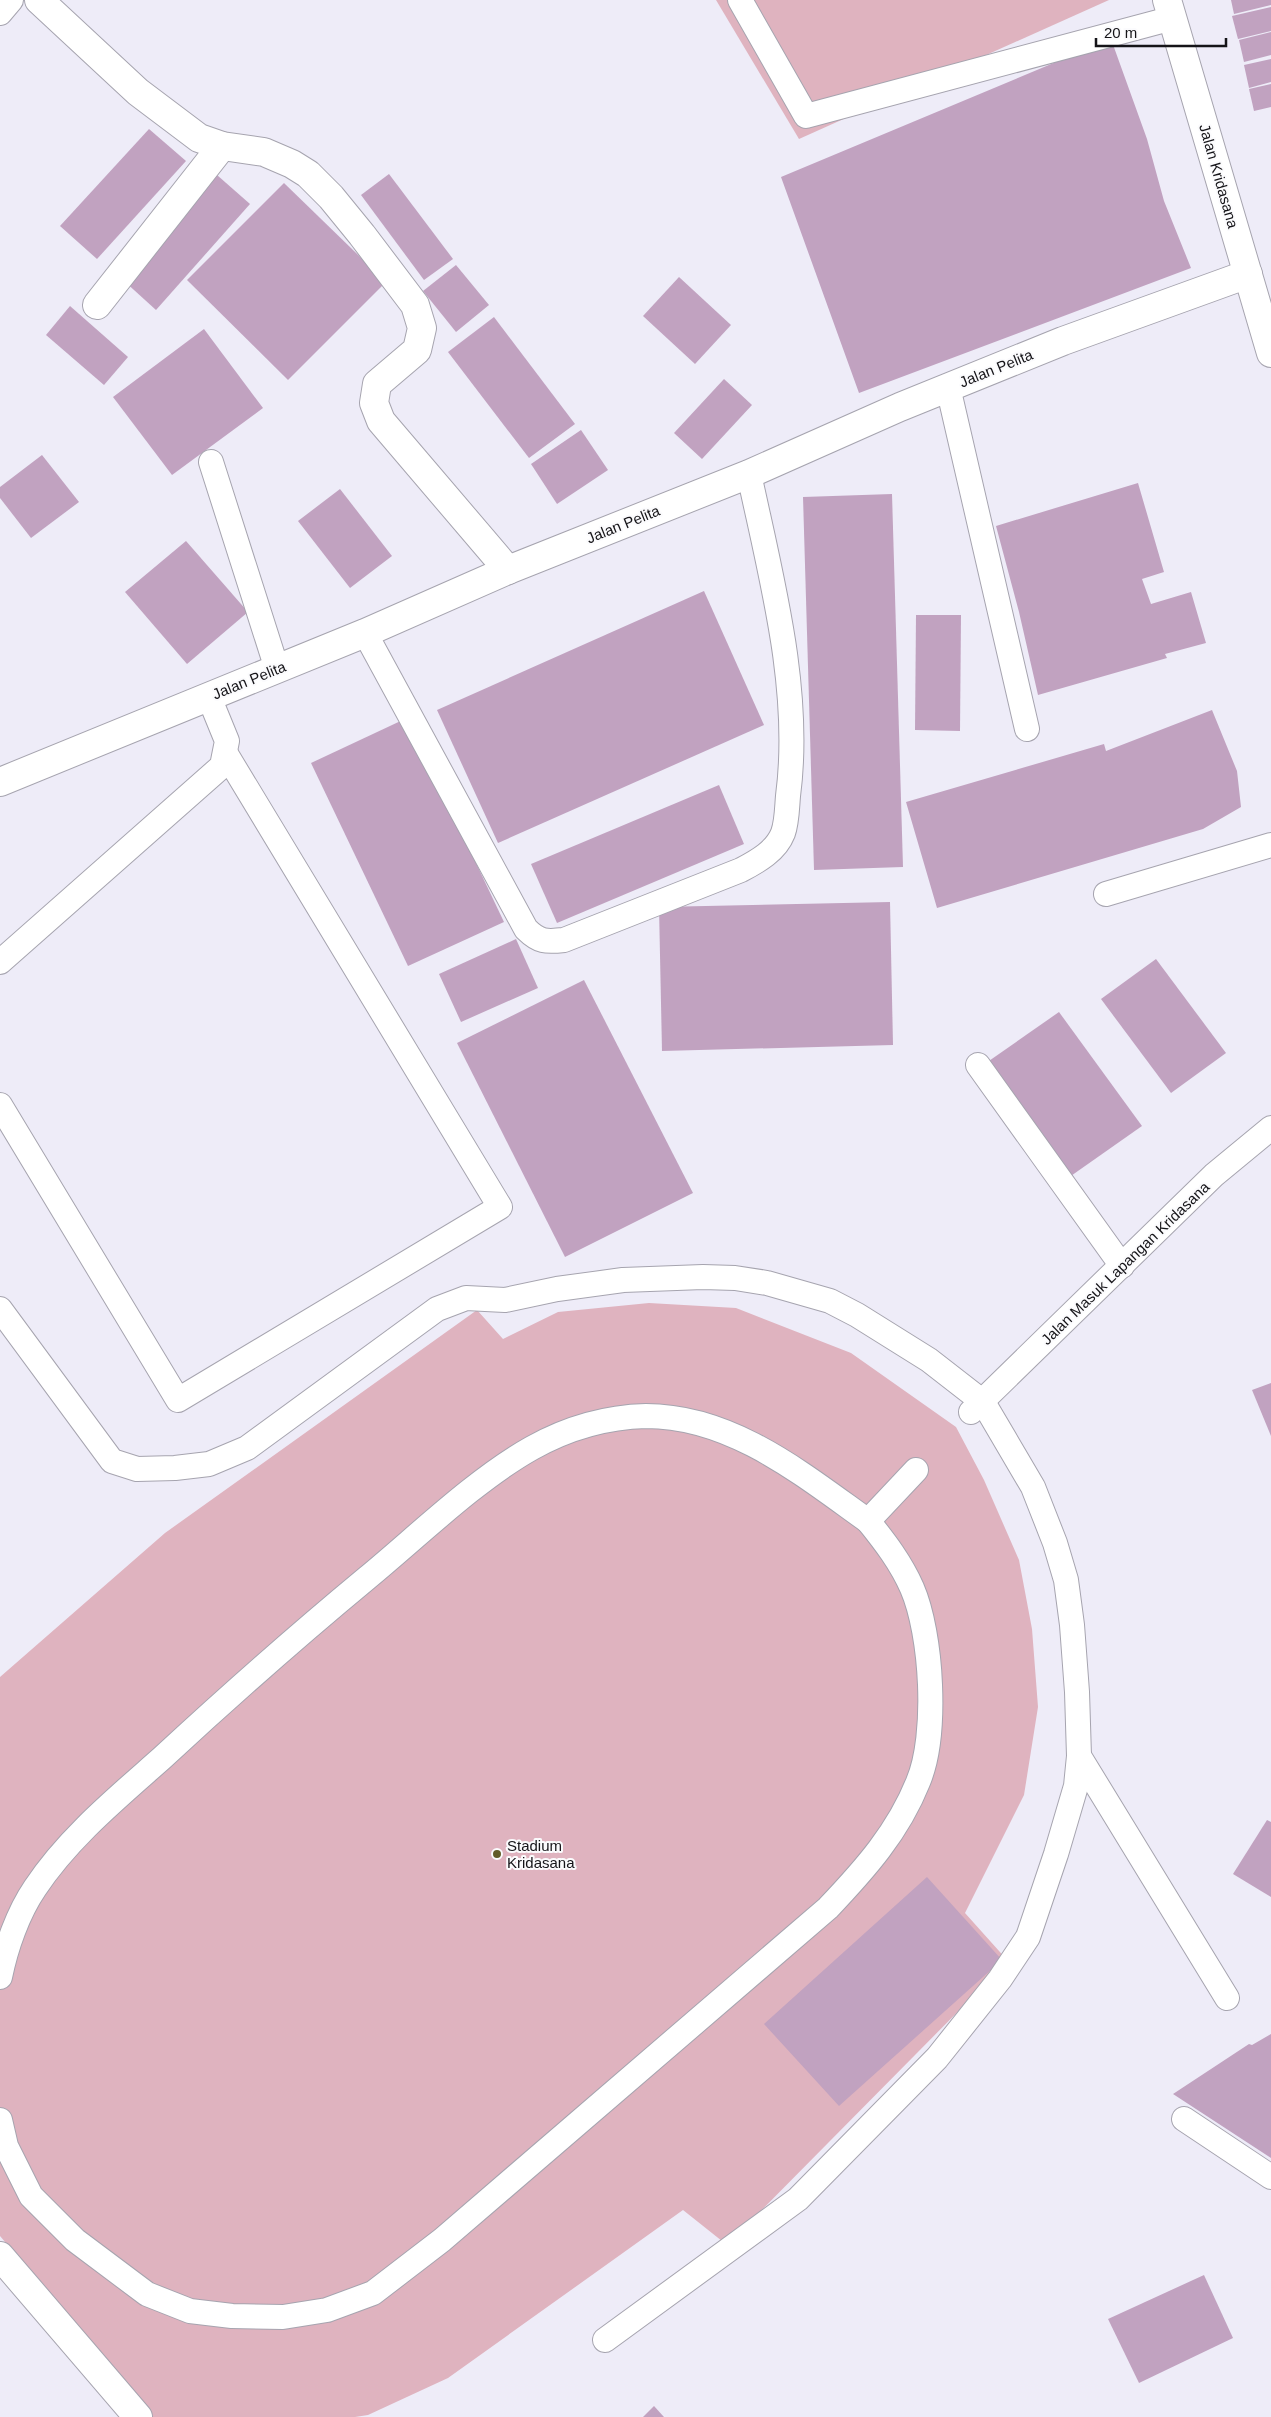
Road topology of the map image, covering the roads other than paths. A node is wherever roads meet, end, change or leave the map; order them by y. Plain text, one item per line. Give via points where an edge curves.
1 (11, 0) edge
2 (39, 0) edge
3 (740, 0) edge
4 (1170, 9) edge
5 (0, 13) edge
6 (222, 146) junction
7 (1248, 274) junction
8 (97, 306) dead end
9 (1271, 353) edge
10 (948, 388) junction
11 (211, 462) dead end
12 (748, 474) junction
13 (508, 570) junction
14 (365, 633) junction
15 (277, 669) junction
16 (209, 697) junction
17 (1027, 729) dead end
18 (226, 754) junction
19 (0, 782) edge
20 (1271, 845) edge
21 (1106, 894) dead end
22 (0, 962) edge
23 (978, 1065) dead end
24 (0, 1105) edge
25 (1271, 1128) edge
26 (1122, 1266) junction
27 (0, 1309) edge
28 (977, 1407) junction
29 (916, 1470) dead end
30 (868, 1521) junction
31 (1079, 1756) junction
32 (0, 1977) edge
33 (1227, 1998) dead end
34 (0, 2120) edge
35 (1184, 2120) dead end
36 (1271, 2177) edge
37 (0, 2256) edge
38 (604, 2340) dead end
39 (138, 2417) edge

1 - 5 lane
2 - 6 street via 138,92 198,138
3 - 4 lane via 806,116
4 - 7 street, Jalan Kridasana
6 - 8 street
6 - 13 street via 264,152 308,174 331,197 415,305 422,328 417,350 377,384 374,403 381,421
7 - 9 street, Jalan Kridasana
7 - 10 street, Jalan Pelita via 1063,341
10 - 12 street, Jalan Pelita
10 - 17 lane
11 - 15 lane
12 - 13 street, Jalan Pelita
12 - 14 lane via 778,605 790,706 790,778 783,832 775,847 741,870 564,940 550,942 535,938 526,929
13 - 14 street, Jalan Pelita
14 - 15 street, Jalan Pelita
15 - 16 street, Jalan Pelita
16 - 18 lane via 227,741
16 - 19 street, Jalan Pelita
18 - 22 lane via 222,766
18 - 24 lane via 500,1207 178,1400
20 - 21 lane
23 - 26 lane
25 - 26 lane, Jalan Masuk Lapangan Kridasana via 1214,1176
26 - 28 lane, Jalan Masuk Lapangan Kridasana
27 - 28 lane via 112,1461 137,1469 209,1464 247,1448 437,1309 466,1298 505,1300 623,1280 735,1278 767,1283 830,1301 930,1360
28 - 31 lane via 1033,1487 1066,1580 1075,1660
29 - 30 lane
30 - 32 lane via 770,1453 728,1432 686,1421 646,1416 607,1421 568,1431 531,1449 492,1474 277,1653 86,1826 35,1888 4,1957
30 - 34 lane via 891,1549 912,1588 923,1623 930,1677 931,1724 919,1780 903,1815 871,1863 828,1908 442,2240 373,2293 327,2310 283,2317 190,2311 147,2294 76,2240 31,2196 6,2146
31 - 33 lane
31 - 38 lane via 1076,1786 1068,1815 1028,1937 1000,1979 938,2058 798,2199
35 - 36 lane
37 - 39 street

